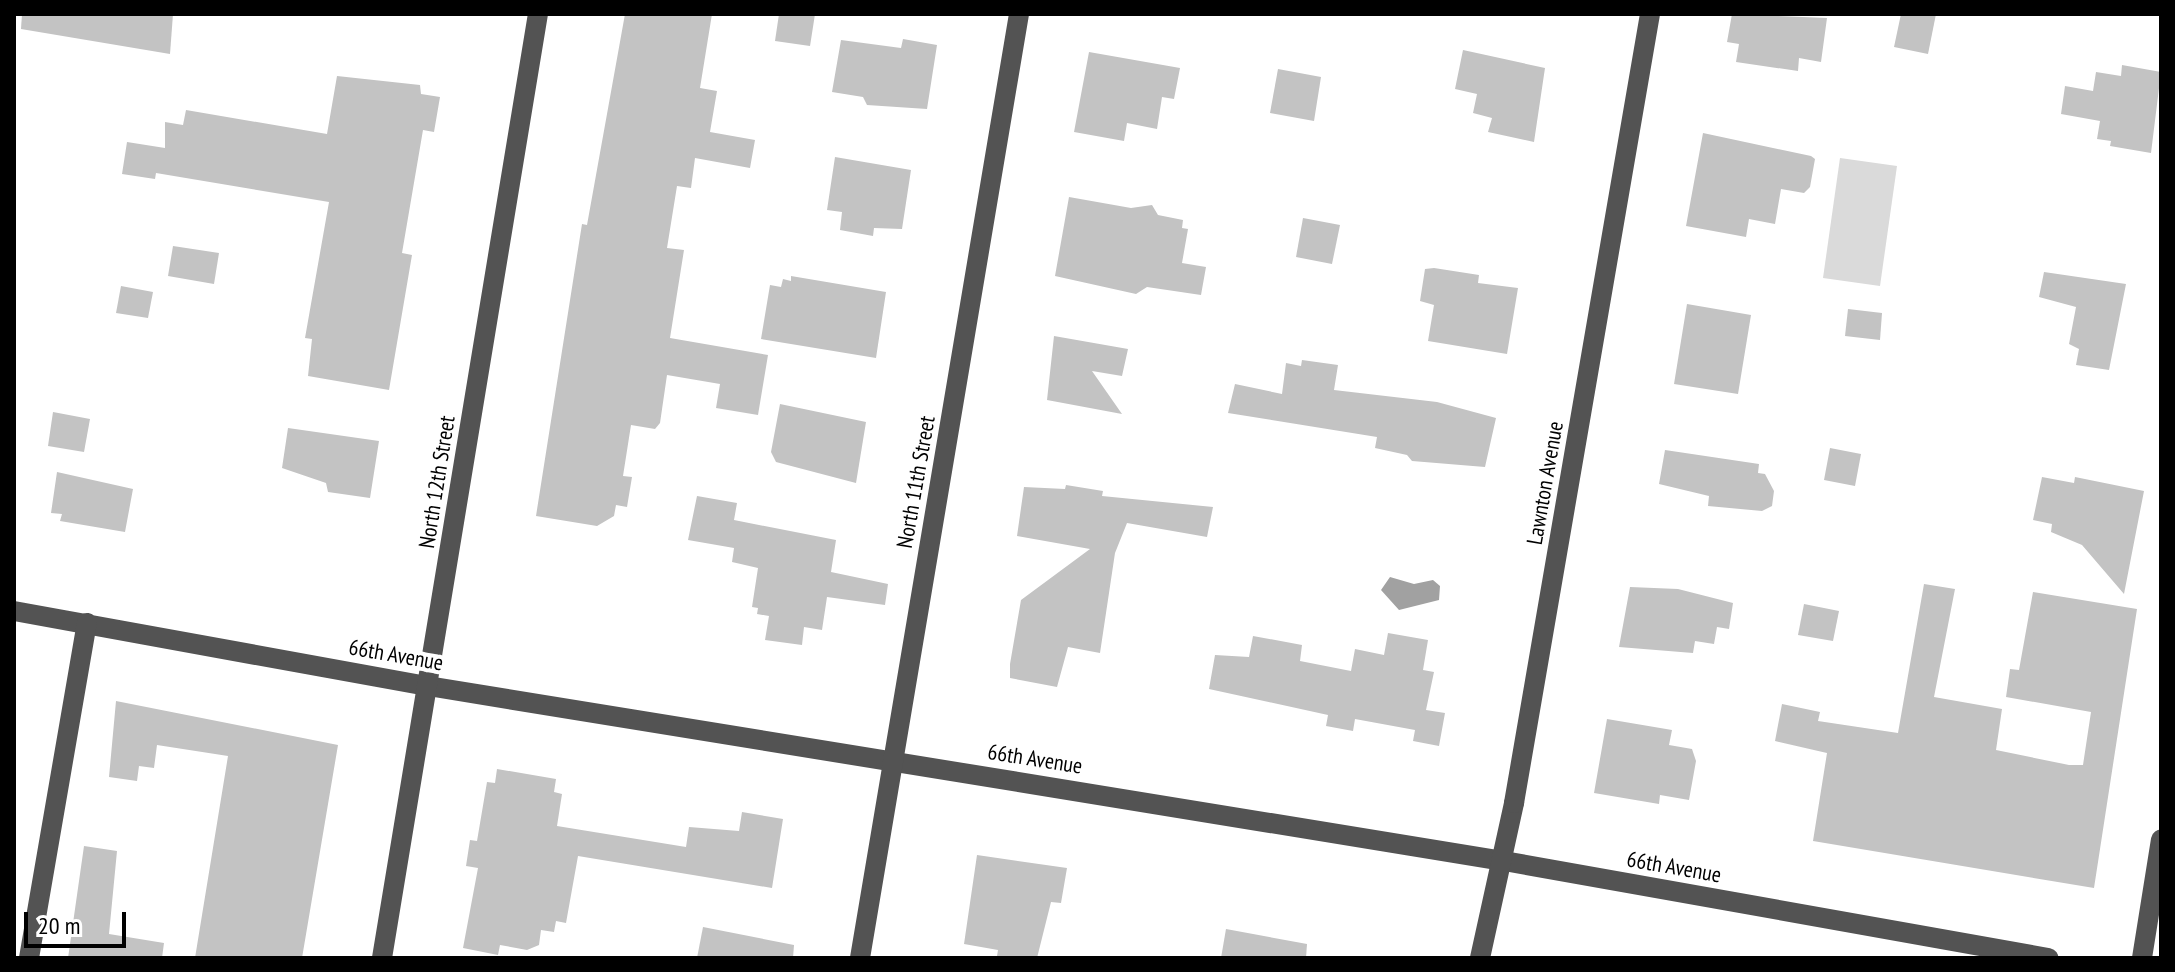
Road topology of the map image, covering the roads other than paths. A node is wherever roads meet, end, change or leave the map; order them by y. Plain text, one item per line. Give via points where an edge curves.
1 (538, 14) edge
2 (1019, 14) edge
3 (1650, 14) edge
4 (14, 611) edge
5 (87, 623) junction
6 (428, 686) junction
7 (893, 760) junction
8 (2161, 840) edge
9 (1504, 861) junction
10 (29, 958) edge
11 (382, 958) edge
12 (860, 958) edge
13 (1480, 958) edge
14 (2048, 958) edge
15 (2142, 958) edge

1 - 6 street, North 12th Street
2 - 7 street, North 11th Street
3 - 9 street, Lawnton Avenue
4 - 5 street, 66th Avenue
5 - 6 street, 66th Avenue
5 - 10 street
6 - 7 street, 66th Avenue
6 - 11 street, North 12th Street
7 - 9 street, 66th Avenue
7 - 12 street, North 11th Street
8 - 15 street
9 - 13 street, Lawnton Avenue
9 - 14 street, 66th Avenue

